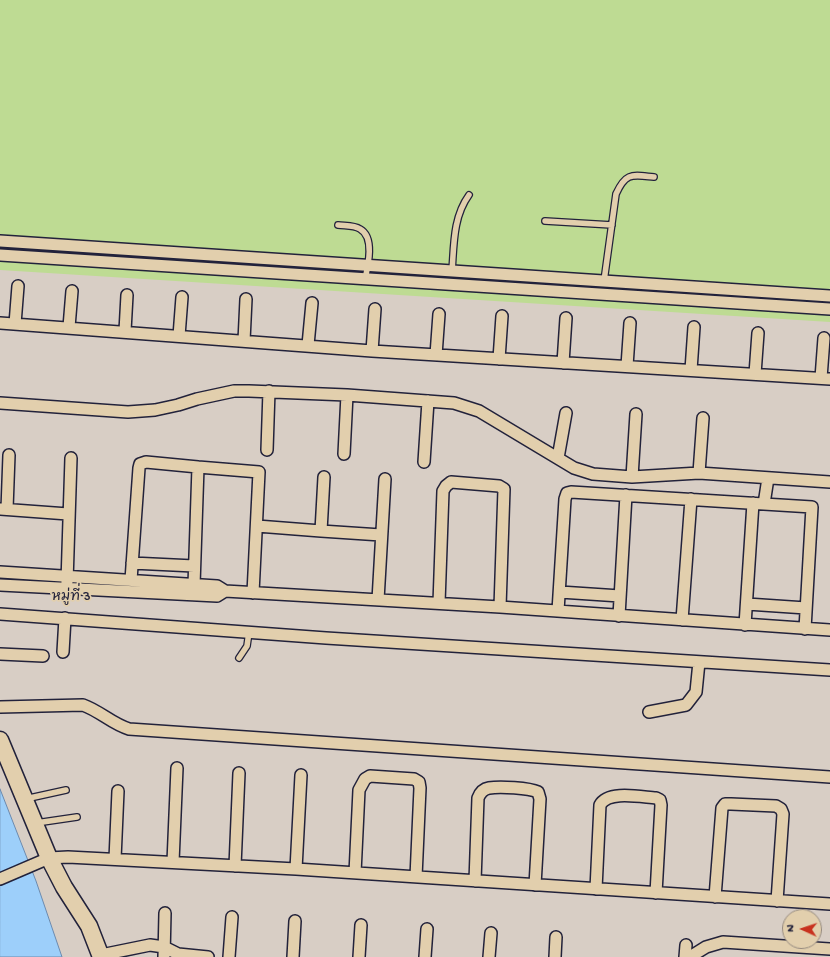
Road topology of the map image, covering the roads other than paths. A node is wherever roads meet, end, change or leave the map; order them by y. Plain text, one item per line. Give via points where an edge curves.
1 (654, 177) dead end
2 (469, 195) dead end
3 (545, 221) dead end
4 (612, 224) junction
5 (338, 225) dead end
6 (0, 241) edge
7 (174, 254) junction
8 (0, 255) edge
9 (368, 266) junction
10 (173, 267) junction
11 (452, 271) junction
12 (562, 278) junction
13 (365, 279) junction
14 (604, 281) junction
15 (18, 286) dead end
16 (72, 291) dead end
17 (759, 291) junction
18 (561, 292) junction
19 (127, 295) dead end
20 (830, 296) edge
21 (182, 297) dead end
22 (246, 299) dead end
23 (312, 303) dead end
24 (758, 305) junction
25 (375, 309) dead end
26 (830, 309) edge
27 (439, 314) dead end
28 (502, 316) dead end
29 (566, 318) dead end
30 (630, 322) dead end
31 (0, 323) edge
32 (16, 324) junction
33 (694, 327) dead end
34 (69, 328) junction
35 (125, 331) junction
36 (758, 333) dead end
37 (179, 336) junction
38 (824, 338) dead end
39 (244, 341) junction
40 (308, 345) junction
41 (372, 351) junction
42 (436, 355) junction
43 (500, 359) junction
44 (563, 363) junction
45 (627, 366) junction
46 (691, 370) junction
47 (755, 374) junction
48 (825, 379) edge
49 (269, 391) junction
50 (347, 395) junction
51 (428, 401) junction
52 (0, 403) edge
53 (566, 413) dead end
54 (636, 414) dead end
55 (703, 418) dead end
56 (267, 450) dead end
57 (344, 454) dead end
58 (9, 455) dead end
59 (71, 458) dead end
60 (558, 458) junction
61 (424, 462) dead end
62 (198, 467) junction
63 (699, 473) junction
64 (324, 477) dead end
65 (632, 477) junction
66 (768, 478) junction
67 (385, 479) dead end
68 (830, 482) edge
69 (626, 495) junction
70 (691, 499) junction
71 (758, 503) junction
72 (3, 509) edge
73 (68, 514) junction
74 (257, 526) junction
75 (320, 531) junction
76 (381, 535) junction
77 (132, 563) junction
78 (194, 566) junction
79 (0, 572) edge
80 (67, 575) junction
81 (131, 580) junction
82 (0, 585) edge
83 (194, 585) junction
84 (66, 589) junction
85 (225, 591) junction
86 (560, 592) junction
87 (253, 593) junction
88 (620, 596) junction
89 (378, 600) junction
90 (439, 603) junction
91 (746, 604) junction
92 (500, 607) junction
93 (806, 608) junction
94 (558, 611) junction
95 (0, 614) edge
96 (619, 616) junction
97 (65, 618) junction
98 (682, 620) junction
99 (745, 625) junction
100 (805, 629) junction
101 (830, 630) edge
102 (250, 632) junction
103 (63, 652) dead end
104 (0, 654) edge
105 (43, 656) dead end
106 (239, 658) dead end
107 (699, 662) junction
108 (830, 670) edge
109 (0, 707) edge
110 (649, 712) dead end
111 (0, 740) edge
112 (177, 768) dead end
113 (239, 773) dead end
114 (301, 776) dead end
115 (830, 777) edge
116 (66, 790) dead end
117 (118, 791) dead end
118 (25, 799) junction
119 (77, 817) dead end
120 (35, 824) junction
121 (115, 859) junction
122 (43, 860) junction
123 (173, 862) junction
124 (235, 866) junction
125 (296, 869) junction
126 (355, 873) junction
127 (416, 877) junction
128 (0, 879) edge
129 (475, 881) junction
130 (535, 885) junction
131 (596, 889) junction
132 (656, 893) junction
133 (715, 897) junction
134 (777, 901) junction
135 (830, 904) edge
136 (165, 913) dead end
137 (232, 917) dead end
138 (295, 921) dead end
139 (361, 925) dead end
140 (427, 929) dead end
141 (491, 933) dead end
142 (556, 937) dead end
143 (686, 945) dead end
144 (830, 949) edge
145 (164, 952) edge
146 (176, 955) edge
147 (101, 956) edge
148 (208, 957) edge
149 (229, 957) edge
150 (293, 957) edge
151 (359, 957) edge
152 (425, 957) edge
153 (489, 957) edge
154 (555, 957) edge
155 (685, 957) edge
156 (690, 957) edge

1 - 4 lane via 629,177 622,182 616,194
2 - 11 lane via 458,215
3 - 4 lane
4 - 14 lane
5 - 9 lane via 360,229 366,234 369,242
6 - 7 street
7 - 9 street
7 - 10 street
8 - 10 street
9 - 11 street
9 - 13 lane
10 - 13 street
11 - 12 street
12 - 14 street
12 - 18 street
13 - 18 street
14 - 17 street
15 - 32 street
16 - 34 street
17 - 20 street
17 - 24 street
18 - 24 street
19 - 35 street
21 - 37 street
22 - 39 street
23 - 40 street
24 - 26 street
25 - 41 street
27 - 42 street
28 - 43 street
29 - 44 street
30 - 45 street
31 - 32 street
32 - 34 street
33 - 46 street
34 - 35 street
35 - 37 street
36 - 47 street
37 - 39 street
38 - 48 street
39 - 40 street
40 - 41 street
41 - 42 street
42 - 43 street
43 - 44 street
44 - 45 street
45 - 46 street
46 - 47 street
47 - 48 street
49 - 50 street
49 - 52 street via 234,391 155,410 128,412
49 - 56 street
50 - 51 street
50 - 57 street
51 - 60 street via 454,403 479,411
51 - 61 street
53 - 60 street
54 - 65 street
55 - 63 street
58 - 72 street
59 - 73 street
60 - 65 street via 574,468 593,474
62 - 74 street via 259,472
62 - 77 street via 146,462 140,464
62 - 78 street
63 - 65 street
63 - 66 street
64 - 75 street
66 - 68 street
66 - 71 street
67 - 76 street
69 - 70 street
69 - 86 street via 567,493
69 - 88 street
70 - 71 street
70 - 98 street
71 - 91 street
71 - 93 street via 812,507
72 - 73 street
73 - 80 street
74 - 75 street
74 - 87 street
75 - 76 street
76 - 89 street
77 - 78 street
77 - 81 street
78 - 83 street
79 - 80 street
80 - 81 street
80 - 84 street
81 - 83 street
82 - 84 street
83 - 85 street via 217,586
84 - 85 street via 217,596
85 - 87 street
86 - 88 street
86 - 94 street
87 - 89 street
88 - 96 street
89 - 90 street
90 - 92 street
90 - 92 street via 443,491 451,482 499,486 504,489
91 - 93 street
91 - 99 street
92 - 94 street
93 - 100 street
94 - 96 street
95 - 97 street
96 - 98 street
97 - 102 street
97 - 103 street
98 - 99 street
99 - 100 street
100 - 101 street
102 - 106 lane via 247,646
102 - 107 street
104 - 105 street
107 - 108 street
107 - 110 street via 696,692 686,705
109 - 115 street via 83,705 94,709 116,725 129,729
111 - 118 street
112 - 123 street
113 - 124 street
114 - 125 street
116 - 118 lane
117 - 121 street
118 - 120 street
119 - 120 lane
120 - 122 street
121 - 122 street via 68,857
121 - 123 street
122 - 128 street
122 - 147 street via 61,882 89,926
123 - 124 street
124 - 125 street
125 - 126 street
126 - 127 street
126 - 127 street via 359,790 365,779 370,776 414,779 418,782 420,788
127 - 129 street
129 - 130 street
129 - 130 street via 478,798 481,792 489,788 531,790 538,792 540,799
130 - 131 street
131 - 132 street
131 - 132 street via 602,800 612,796 656,798 660,800 661,805
132 - 133 street
133 - 134 street
133 - 134 street via 722,808 725,804 776,806 783,814
134 - 135 street
136 - 145 street
137 - 149 street
138 - 150 street
139 - 151 street
140 - 152 street
141 - 153 street
142 - 154 street
143 - 155 street
144 - 156 street via 723,942 706,946
145 - 146 street
145 - 147 street via 150,945
146 - 148 street

